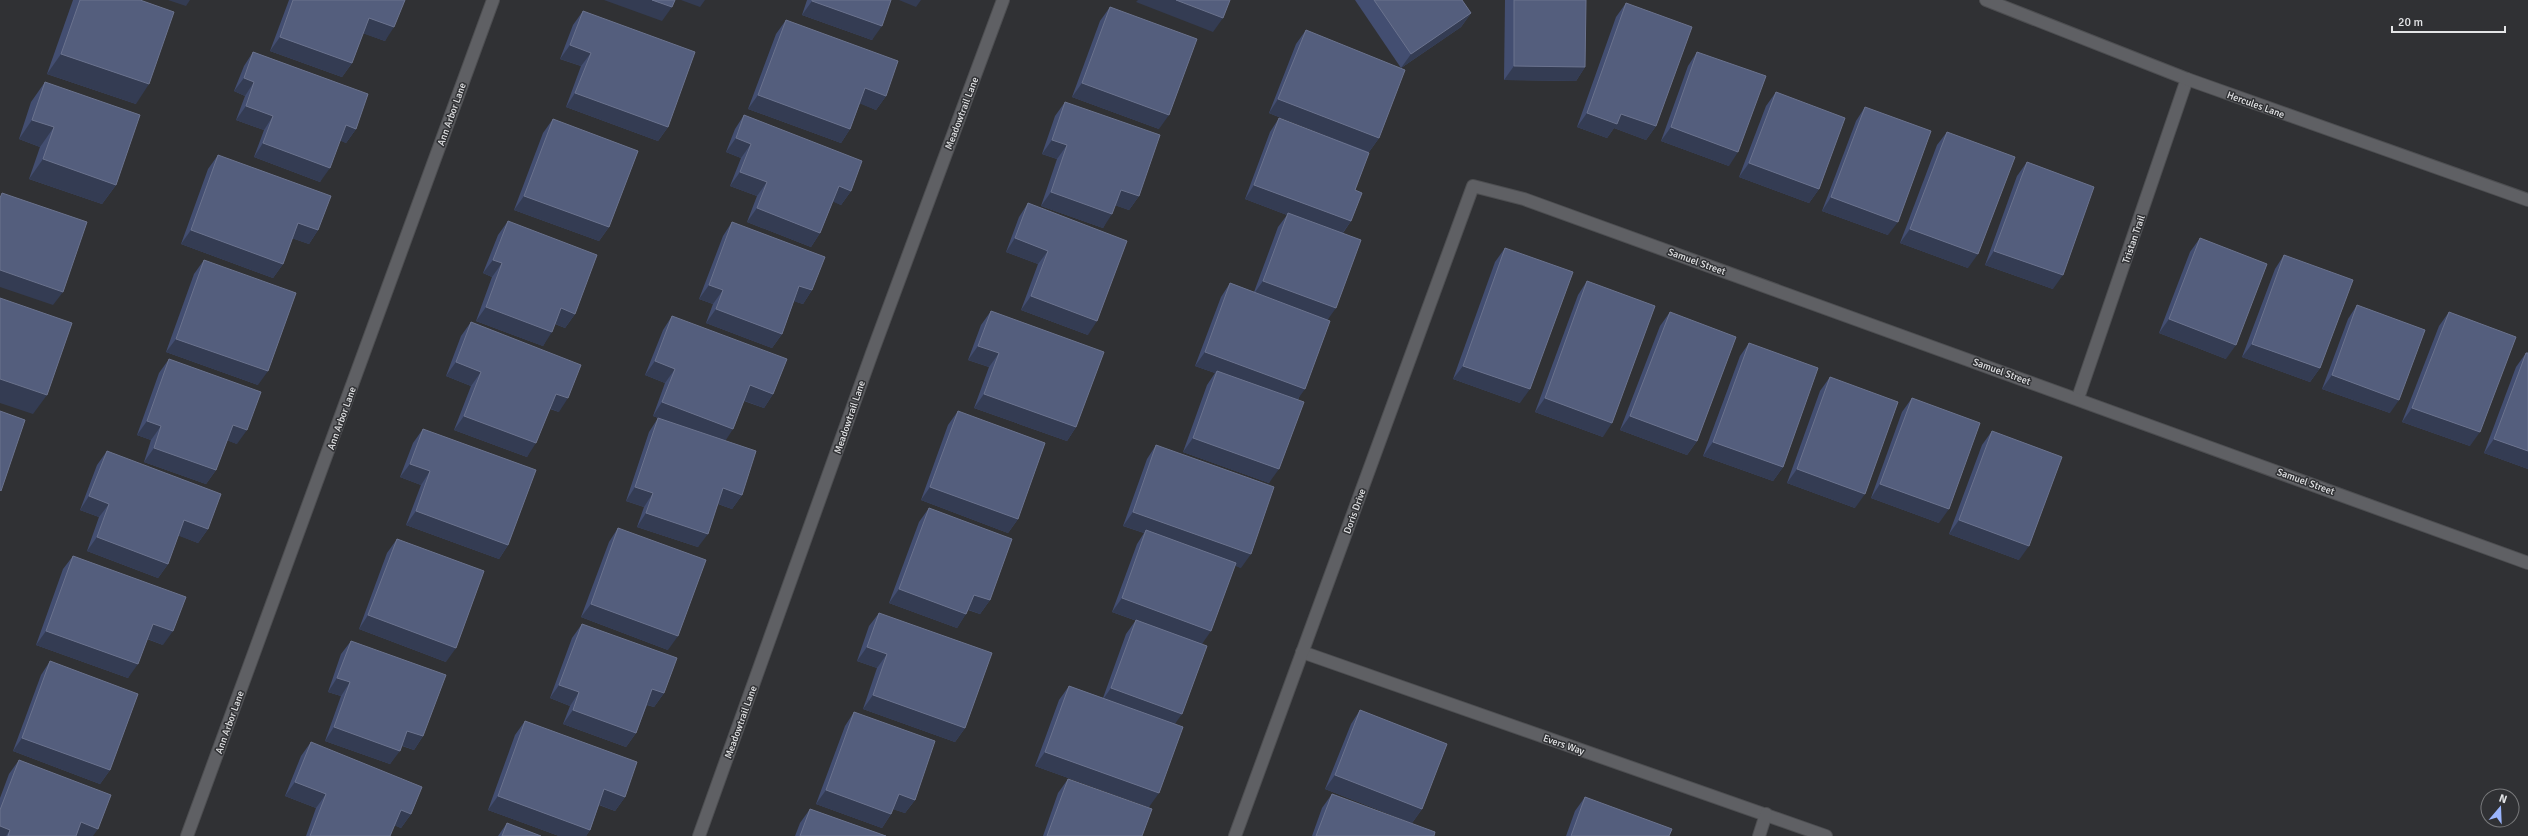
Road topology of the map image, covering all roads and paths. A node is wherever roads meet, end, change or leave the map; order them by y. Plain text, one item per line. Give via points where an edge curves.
1 (493, 0) edge
2 (1004, 0) edge
3 (1986, 0) edge
4 (2188, 79) junction
5 (1473, 186) joint
6 (2528, 200) edge
7 (2078, 398) junction
8 (2528, 563) edge
9 (1302, 652) junction
10 (1766, 814) junction
11 (187, 836) edge
12 (699, 836) edge
13 (1235, 836) edge
14 (1759, 836) edge
15 (1826, 836) edge

1 - 11 street, Ann Arbor Lane
2 - 12 street, Meadowtrail Lane via 872,353
3 - 4 street, Hercules Lane
4 - 6 street, Hercules Lane
4 - 7 street, Tristan Trail
5 - 7 street, Samuel Street via 1524,199
5 - 9 street, Doris Drive
7 - 8 street, Samuel Street
9 - 10 street, Evers Way
9 - 13 street, Doris Drive
10 - 14 street
10 - 15 street, Evers Way

